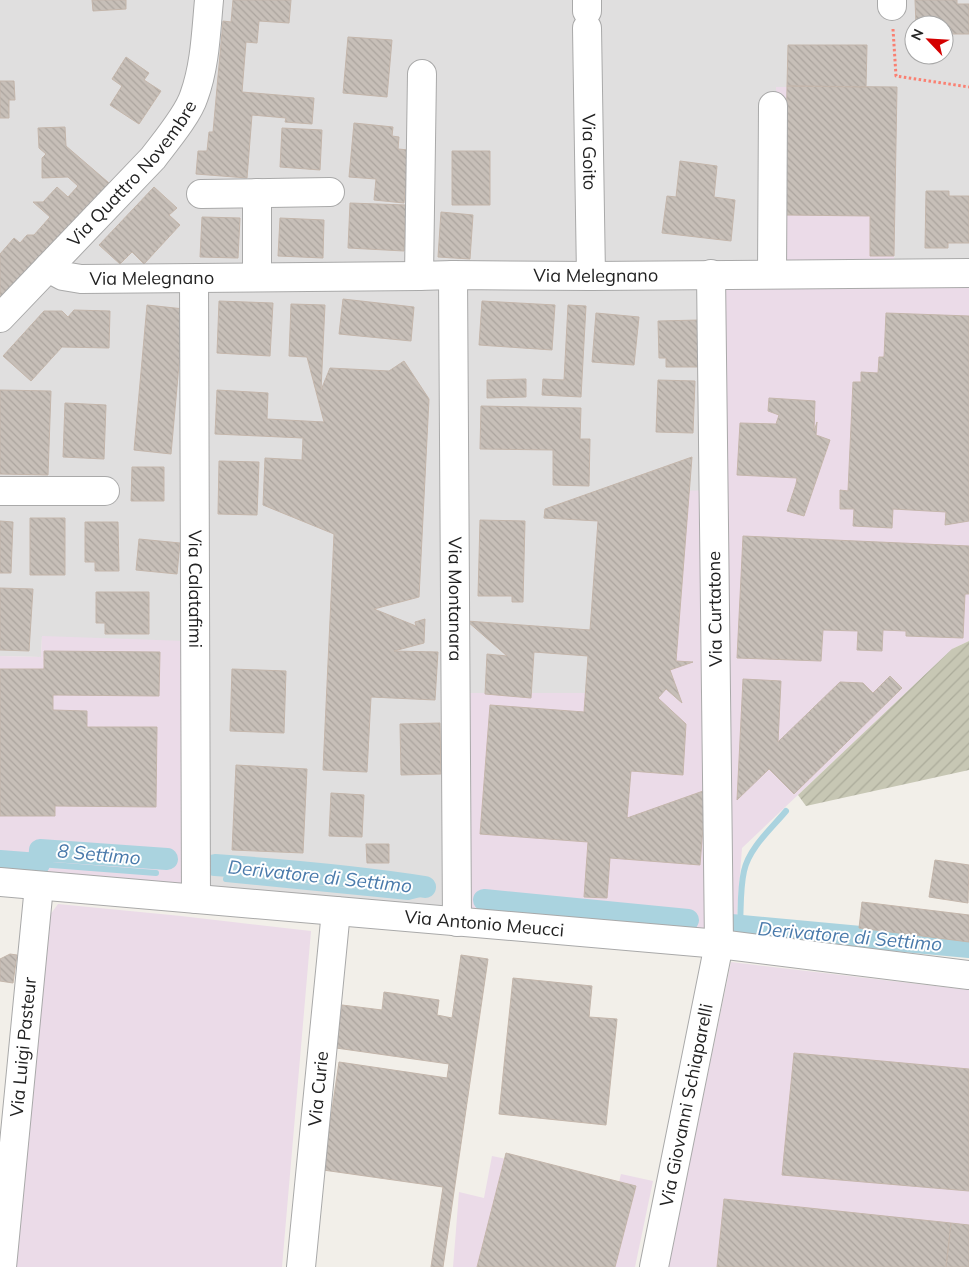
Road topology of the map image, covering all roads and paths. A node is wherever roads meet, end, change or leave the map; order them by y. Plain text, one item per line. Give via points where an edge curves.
1 (209, 0) edge
2 (892, 3) edge
3 (587, 13) edge
4 (422, 74) dead end
5 (969, 88) edge
6 (773, 106) dead end
7 (330, 192) dead end
8 (257, 193) junction
9 (201, 194) dead end
10 (48, 268) junction
11 (711, 274) junction
12 (772, 274) junction
13 (969, 274) edge
14 (453, 275) junction
15 (419, 276) junction
16 (591, 276) junction
17 (257, 277) junction
18 (194, 279) junction
19 (0, 318) edge
20 (105, 490) dead end
21 (0, 491) edge
22 (0, 882) edge
23 (39, 886) junction
24 (196, 899) junction
25 (336, 911) junction
26 (457, 922) junction
27 (719, 944) junction
28 (969, 975) edge
29 (2, 1267) edge
30 (301, 1267) edge
31 (654, 1267) edge

1 - 10 street, Via Quattro Novembre via 204,57 194,98 153,158
2 - 5 path via 896,76
3 - 16 street, Via Goito
4 - 15 street
6 - 12 street
7 - 8 street
8 - 9 street
8 - 17 street
10 - 18 street, Via Melegnano via 63,276 81,279
10 - 19 street, Via Quattro Novembre
11 - 12 street, Via Melegnano
11 - 16 street, Via Melegnano
11 - 27 street, Via Curtatone
12 - 13 street, Via Melegnano
14 - 15 street, Via Melegnano
14 - 16 street, Via Melegnano
14 - 26 street, Via Montanara
15 - 17 street, Via Melegnano
17 - 18 street, Via Melegnano
18 - 24 street, Via Calatafimi
20 - 21 street
22 - 23 street, Via Antonio Meucci
23 - 24 street, Via Antonio Meucci
23 - 29 street, Via Luigi Pasteur
24 - 25 street, Via Antonio Meucci
25 - 26 street, Via Antonio Meucci
25 - 30 street, Via Curie
26 - 27 street, Via Antonio Meucci
27 - 28 street, Via Antonio Meucci
27 - 31 street, Via Giovanni Schiaparelli

